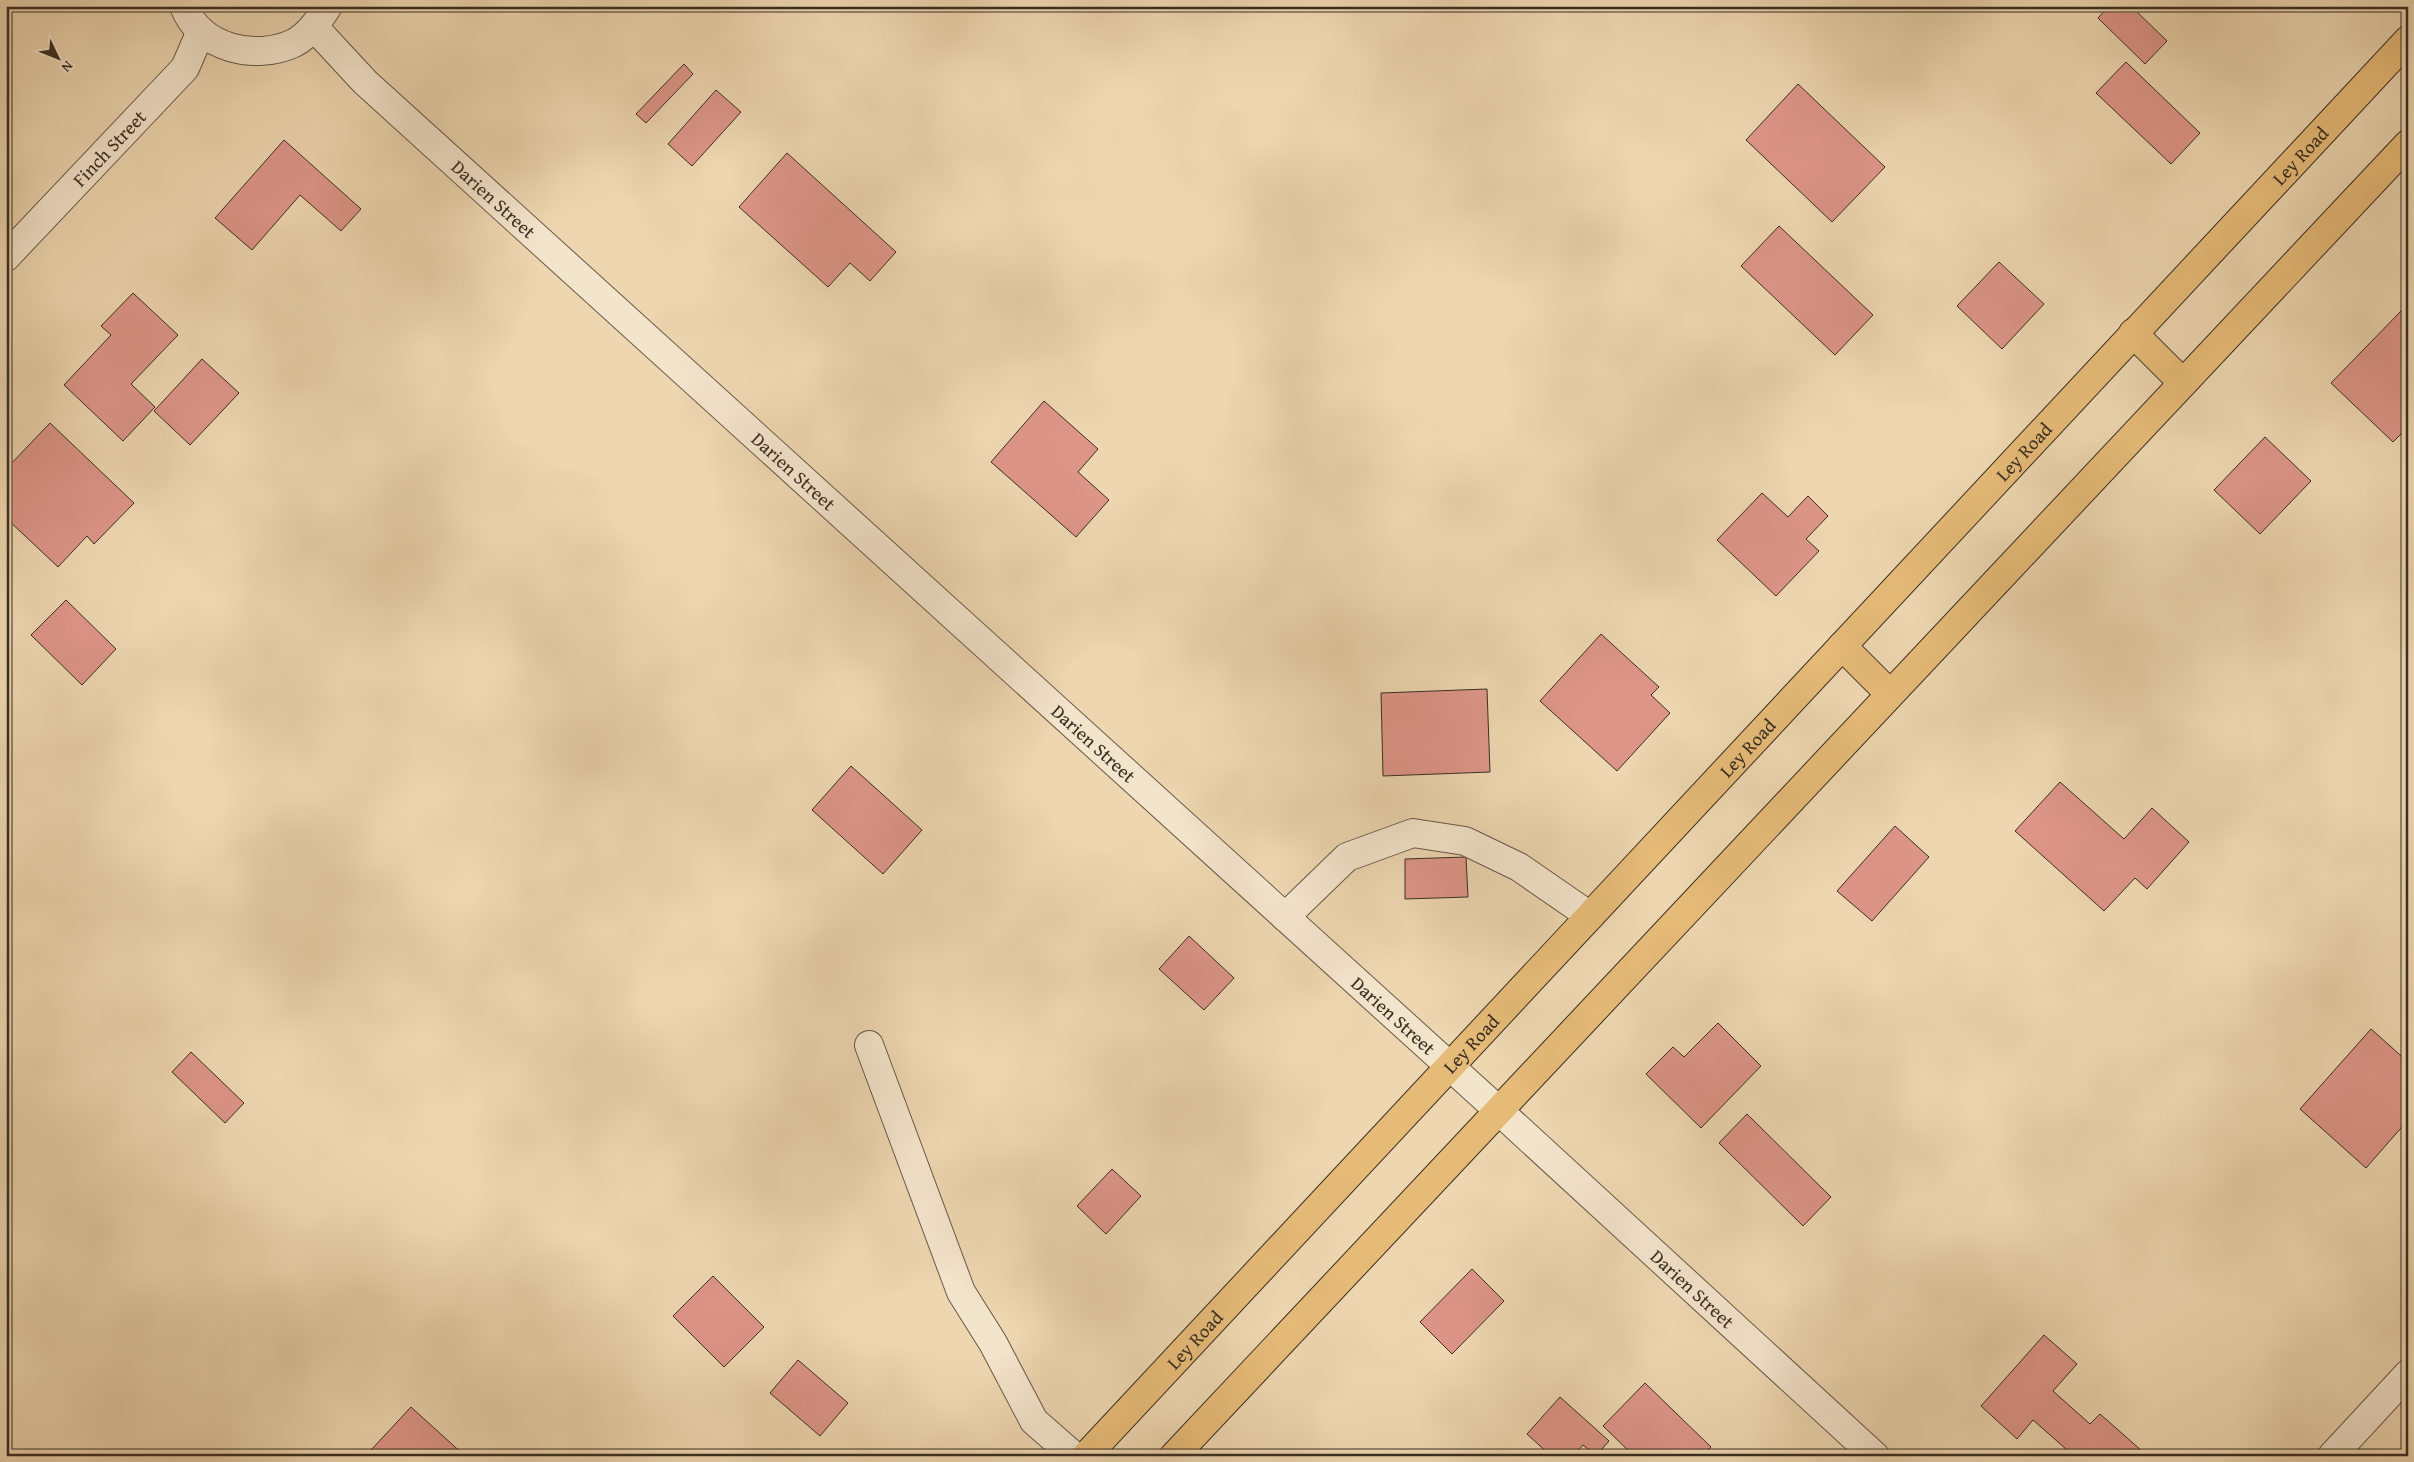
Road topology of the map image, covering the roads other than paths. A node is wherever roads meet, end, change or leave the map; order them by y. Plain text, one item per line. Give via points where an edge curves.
1 (184, 6) edge
2 (321, 17) edge
3 (201, 31) junction
4 (2408, 40) edge
5 (2408, 144) edge
6 (6, 257) edge
7 (2134, 333) junction
8 (2183, 383) junction
9 (1842, 646) junction
10 (1889, 694) junction
11 (1590, 916) junction
12 (1285, 917) junction
13 (869, 1044) dead end
14 (1449, 1066) junction
15 (1498, 1110) junction
16 (2408, 1374) edge
17 (1074, 1456) edge
18 (1086, 1456) edge
19 (1174, 1456) edge
20 (1875, 1456) edge
21 (2332, 1456) edge

1 - 3 street
2 - 3 street via 294,42 271,51 246,52 222,45
2 - 12 street, Darien Street via 365,82
3 - 6 street, Finch Street via 185,68
4 - 7 main road, Ley Road
5 - 8 main road
7 - 8 main road
7 - 9 main road, Ley Road
8 - 10 main road
9 - 10 main road
9 - 11 main road, Ley Road
10 - 15 main road
11 - 12 street via 1519,866 1465,841 1413,834 1347,857
11 - 14 main road, Ley Road
12 - 14 street, Darien Street
13 - 17 street via 961,1292 993,1343 1034,1421
14 - 15 street, Darien Street
14 - 18 main road, Ley Road
15 - 19 main road
15 - 20 street, Darien Street
16 - 21 street

